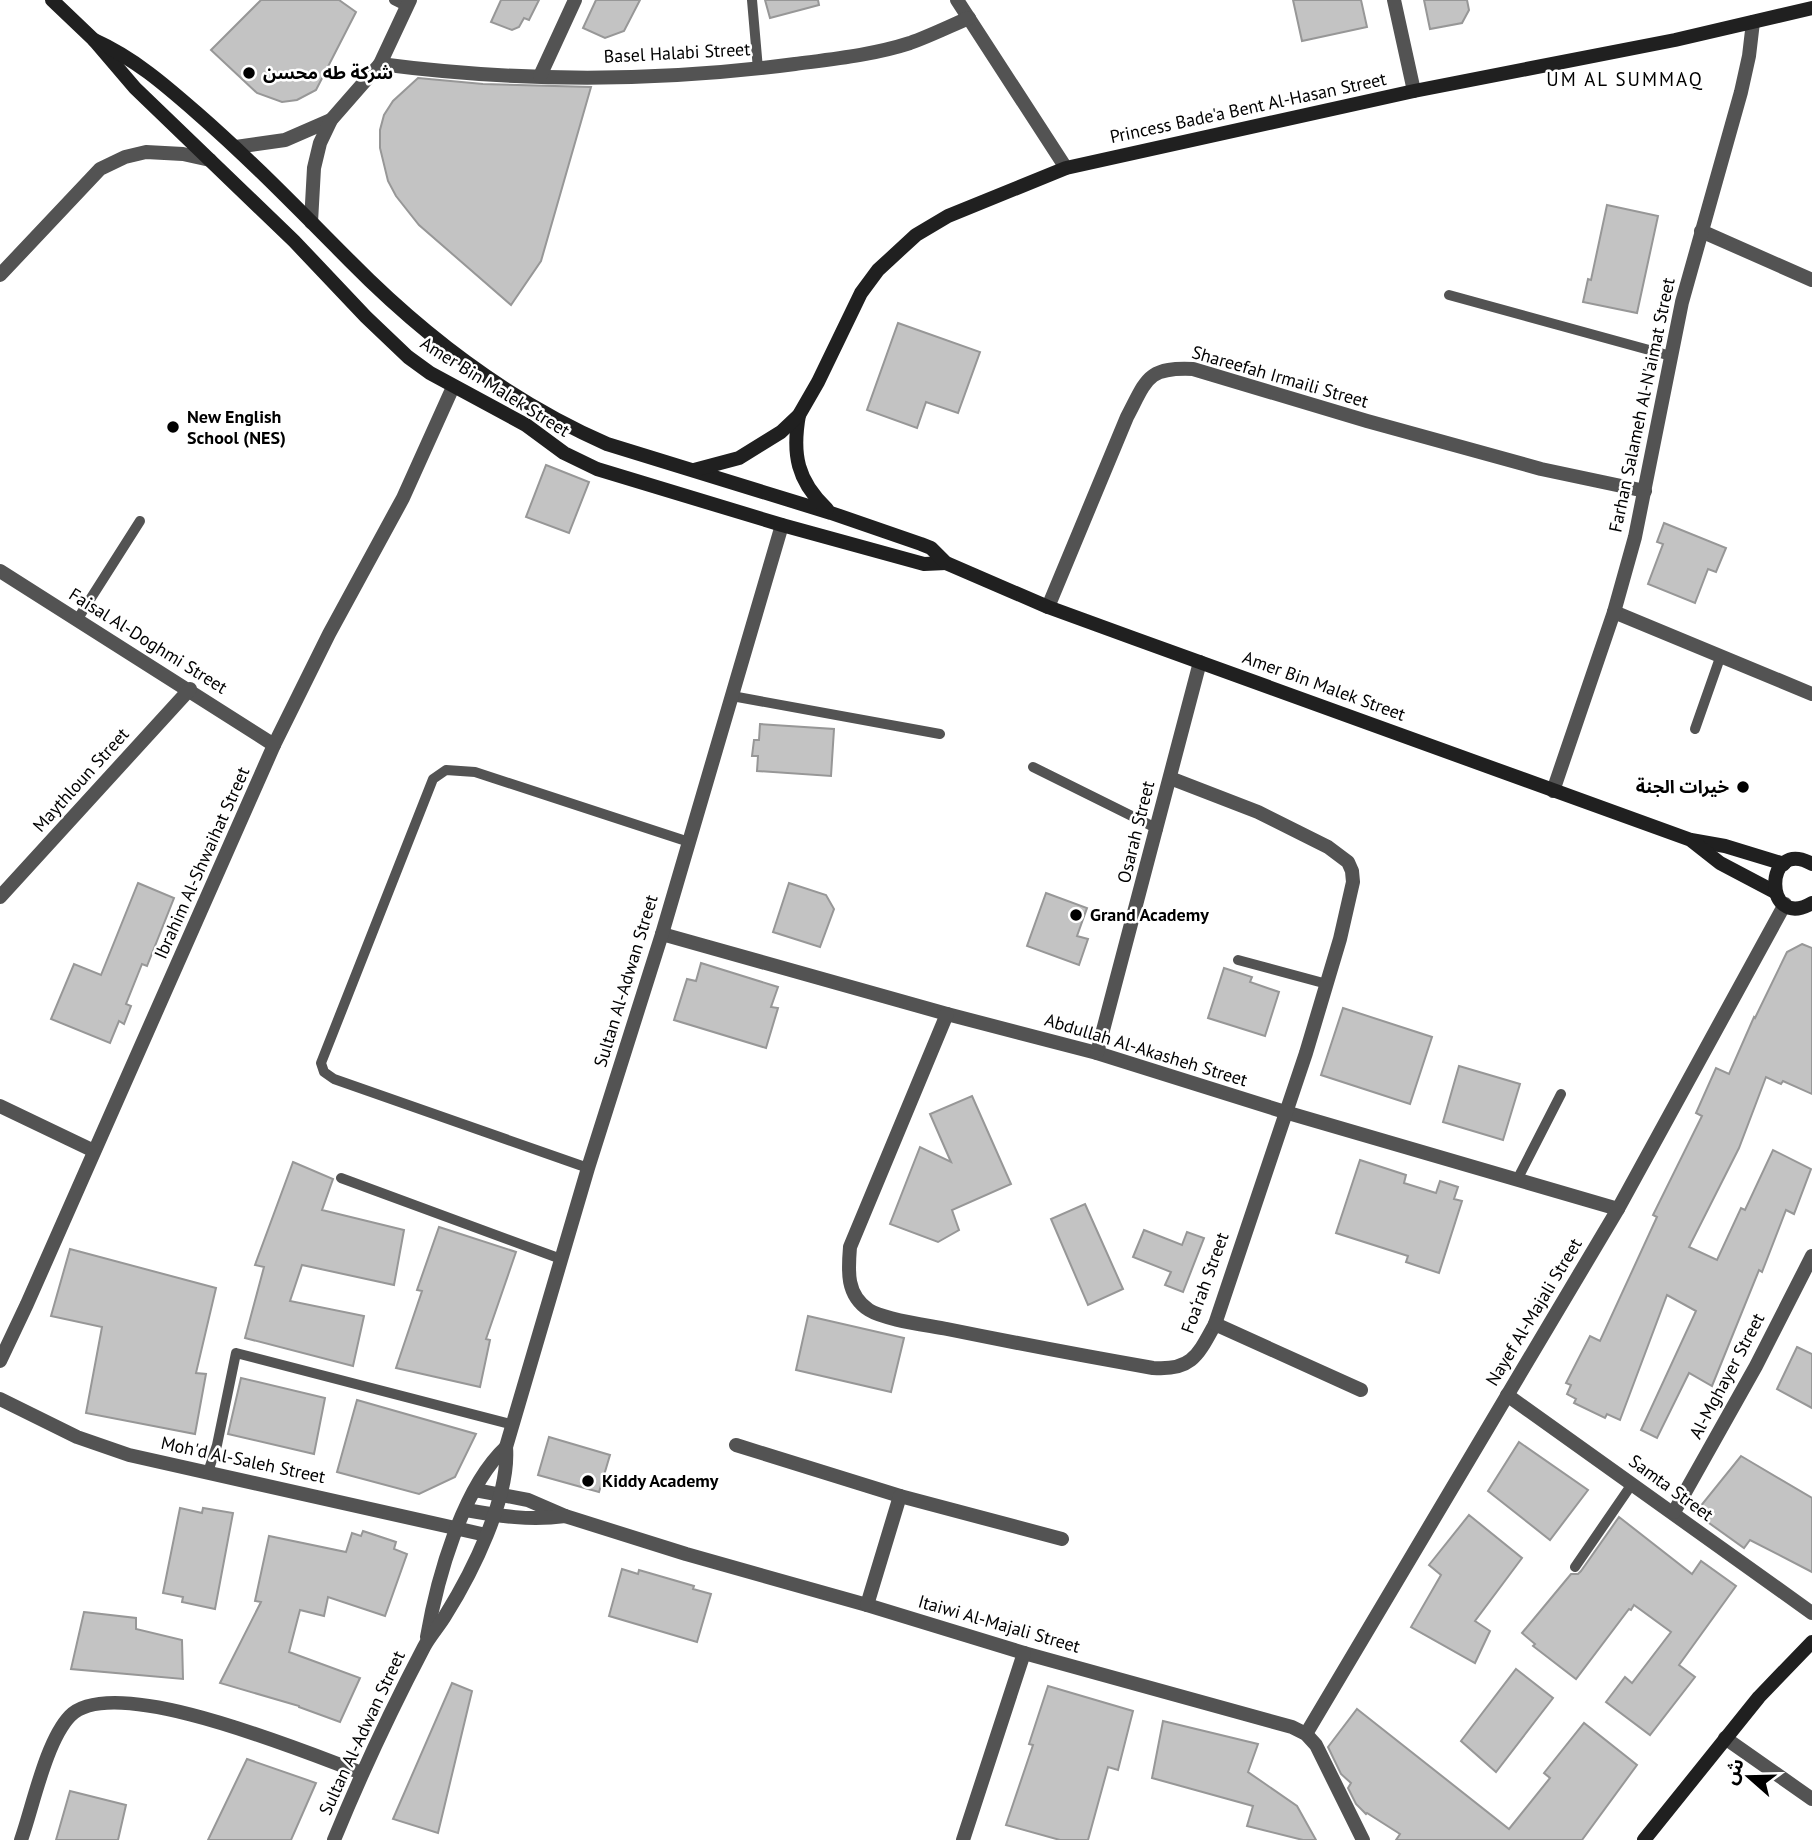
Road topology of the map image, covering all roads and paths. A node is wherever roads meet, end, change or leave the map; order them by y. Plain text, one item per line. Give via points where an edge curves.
1 (52, 0) edge
2 (394, 0) edge
3 (575, 0) edge
4 (752, 0) edge
5 (957, 0) edge
6 (1394, 0) edge
7 (409, 3) edge
8 (1812, 8) edge
9 (969, 18) junction
10 (1753, 22) junction
11 (94, 40) junction
12 (380, 64) junction
13 (758, 69) junction
14 (540, 76) junction
15 (1413, 91) junction
16 (331, 120) junction
17 (236, 147) junction
18 (210, 160) junction
19 (1066, 168) junction
20 (311, 222) junction
21 (1701, 231) junction
22 (0, 275) edge
23 (1812, 280) edge
24 (1449, 295) dead end
25 (1671, 356) junction
26 (467, 365) junction
27 (453, 387) junction
28 (799, 415) junction
29 (691, 471) junction
30 (1645, 491) junction
31 (831, 513) junction
32 (140, 521) dead end
33 (782, 525) junction
34 (946, 563) junction
35 (0, 571) edge
36 (1048, 607) junction
37 (1614, 612) junction
38 (77, 620) junction
39 (1721, 655) junction
40 (1200, 662) junction
41 (190, 690) junction
42 (1812, 694) edge
43 (732, 696) junction
44 (1695, 729) dead end
45 (940, 734) dead end
46 (274, 745) junction
47 (1033, 767) dead end
48 (1170, 778) junction
49 (1553, 791) junction
50 (1158, 829) junction
51 (1691, 840) junction
52 (689, 842) junction
53 (1811, 859) edge
54 (1784, 864) junction
55 (1775, 892) junction
56 (0, 897) edge
57 (1784, 904) junction
58 (1810, 906) edge
59 (662, 934) junction
60 (1238, 960) dead end
61 (1327, 984) junction
62 (947, 1014) junction
63 (1097, 1053) junction
64 (1561, 1094) dead end
65 (0, 1106) edge
66 (1285, 1112) junction
67 (94, 1151) junction
68 (588, 1168) junction
69 (341, 1178) dead end
70 (1518, 1178) junction
71 (1618, 1209) junction
72 (1812, 1256) edge
73 (561, 1259) junction
74 (1214, 1324) junction
75 (0, 1361) edge
76 (1362, 1390) dead end
77 (1507, 1395) junction
78 (0, 1399) edge
79 (514, 1425) junction
80 (736, 1445) dead end
81 (506, 1447) junction
82 (208, 1472) junction
83 (1632, 1484) junction
84 (475, 1490) junction
85 (501, 1493) junction
86 (900, 1496) junction
87 (466, 1510) junction
88 (1674, 1512) junction
89 (494, 1515) junction
90 (565, 1516) junction
91 (458, 1528) junction
92 (486, 1535) junction
93 (1062, 1539) dead end
94 (1575, 1567) dead end
95 (867, 1605) junction
96 (1812, 1613) edge
97 (1812, 1642) edge
98 (426, 1643) junction
99 (1024, 1653) junction
100 (1306, 1734) junction
101 (1725, 1738) junction
102 (362, 1773) junction
103 (1812, 1799) edge
104 (21, 1840) edge
105 (334, 1840) edge
106 (962, 1840) edge
107 (1363, 1840) edge
108 (1644, 1840) edge

1 - 11 street, Amer Bin Malek Street
2 - 7 lane
3 - 14 street
4 - 13 lane
5 - 9 street
6 - 15 street
7 - 12 street
8 - 10 street, Princess Bade'a Bent Al-Hasan Street
9 - 13 street, Basel Halabi Street via 910,43 844,58
9 - 19 street
10 - 15 street, Princess Bade'a Bent Al-Hasan Street
10 - 21 street, Farhan Salameh Al-N'aimat Street via 1741,92
11 - 17 street, Amer Bin Malek Street via 147,70
11 - 18 street, Amer Bin Malek Street via 121,73
12 - 14 street, Basel Halabi Street
12 - 16 street
13 - 14 street, Basel Halabi Street via 655,76
15 - 19 street, Princess Bade'a Bent Al-Hasan Street
16 - 17 street via 285,140
16 - 20 street via 314,168
17 - 20 street, Amer Bin Malek Street
18 - 22 street via 146,152 100,169
18 - 27 street, Amer Bin Malek Street via 398,347
19 - 28 street, Princess Bade'a Bent Al-Hasan Street via 948,216 894,253 861,293
20 - 26 street, Amer Bin Malek Street via 388,298
21 - 23 street
21 - 25 street, Farhan Salameh Al-N'aimat Street
24 - 25 lane
25 - 30 street, Farhan Salameh Al-N'aimat Street
26 - 27 street
26 - 29 street, Amer Bin Malek Street via 607,444
27 - 33 street, Amer Bin Malek Street via 597,469
27 - 46 street, Ibrahim Al-Shwaihat Street via 403,498
28 - 29 street, Princess Bade'a Bent Al-Hasan Street via 739,458
28 - 31 street, Princess Bade'a Bent Al-Hasan Street via 796,459 803,480
29 - 31 street, Amer Bin Malek Street
30 - 36 street, Shareefah Irmaili Street via 1541,469 1194,369 1168,368 1154,374 1142,388 1127,417
30 - 37 street, Farhan Salameh Al-N'aimat Street
31 - 34 street, Amer Bin Malek Street via 921,544
32 - 38 lane
33 - 34 street, Amer Bin Malek Street via 925,564
33 - 43 street, Sultan Al-Adwan Street
34 - 36 street, Amer Bin Malek Street
35 - 38 street, Faisal Al-Doghmi Street
36 - 40 street, Amer Bin Malek Street
37 - 39 street
37 - 49 street, Farhan Salameh Al-N'aimat Street
38 - 41 street, Faisal Al-Doghmi Street
39 - 42 street
39 - 44 lane
40 - 48 street, Osarah Street
40 - 49 street, Amer Bin Malek Street
41 - 46 street, Faisal Al-Doghmi Street
41 - 56 street, Maythloun Street
43 - 45 lane
43 - 52 street, Sultan Al-Adwan Street
46 - 67 street, Ibrahim Al-Shwaihat Street
47 - 50 lane
48 - 50 street, Osarah Street
48 - 61 street, Foa‘rah Street via 1258,812 1348,862 1353,881
49 - 51 street, Amer Bin Malek Street
50 - 63 street, Osarah Street
51 - 54 street, Amer Bin Malek Street
51 - 55 street, Amer Bin Malek Street via 1720,863
52 - 59 street, Sultan Al-Adwan Street
52 - 68 lane via 475,772 446,770 433,779 321,1063 334,1079
53 - 54 street
54 - 55 street via 1775,876
55 - 57 street
57 - 58 street
57 - 71 street, Nayef Al-Majali Street
59 - 62 street, Abdullah Al-Akasheh Street
59 - 68 street, Sultan Al-Adwan Street
60 - 61 lane
61 - 66 street, Foa‘rah Street
62 - 63 street, Abdullah Al-Akasheh Street
62 - 74 street, Foa‘rah Street via 850,1247 850,1286 858,1300 870,1311 908,1322 1153,1368 1189,1363
63 - 66 street, Abdullah Al-Akasheh Street
64 - 70 lane
65 - 67 street
66 - 70 street, Abdullah Al-Akasheh Street
66 - 74 street, Foa‘rah Street
67 - 75 street, Ibrahim Al-Shwaihat Street
68 - 73 street, Sultan Al-Adwan Street
69 - 73 lane
70 - 71 street, Abdullah Al-Akasheh Street
71 - 77 street, Nayef Al-Majali Street
72 - 88 street, Al-Mghayer Street
73 - 79 street, Sultan Al-Adwan Street
74 - 76 street
77 - 83 street, Samta Street
77 - 100 street, Nayef Al-Majali Street
78 - 82 street, Moh'd Al-Saleh Street via 104,1448
79 - 81 street, Sultan Al-Adwan Street
79 - 82 lane via 236,1353
80 - 86 street
81 - 84 street, Sultan Al-Adwan Street
81 - 85 street, Sultan Al-Adwan Street
82 - 91 street, Moh'd Al-Saleh Street
83 - 88 street, Samta Street
83 - 94 lane
84 - 85 street, Itaiwi Al-Majali Street
84 - 87 street, Sultan Al-Adwan Street
85 - 89 street, Sultan Al-Adwan Street
85 - 90 street, Itaiwi Al-Majali Street
86 - 93 street
86 - 95 street
87 - 89 street, Itaiwi Al-Majali Street
87 - 91 street, Sultan Al-Adwan Street
88 - 96 street, Samta Street
89 - 90 street, Itaiwi Al-Majali Street via 539,1520
89 - 92 street, Sultan Al-Adwan Street
90 - 95 street, Itaiwi Al-Majali Street
91 - 92 street, Moh'd Al-Saleh Street
91 - 98 street, Sultan Al-Adwan Street via 440,1577
92 - 98 street, Sultan Al-Adwan Street via 458,1593
95 - 99 street, Itaiwi Al-Majali Street
97 - 101 street
98 - 102 street, Sultan Al-Adwan Street
99 - 100 street, Itaiwi Al-Majali Street via 1274,1720
99 - 106 street
100 - 107 street via 1324,1757
101 - 103 street
101 - 108 street
102 - 104 street via 215,1720 125,1703 85,1707 71,1715 61,1730
102 - 105 street, Sultan Al-Adwan Street

